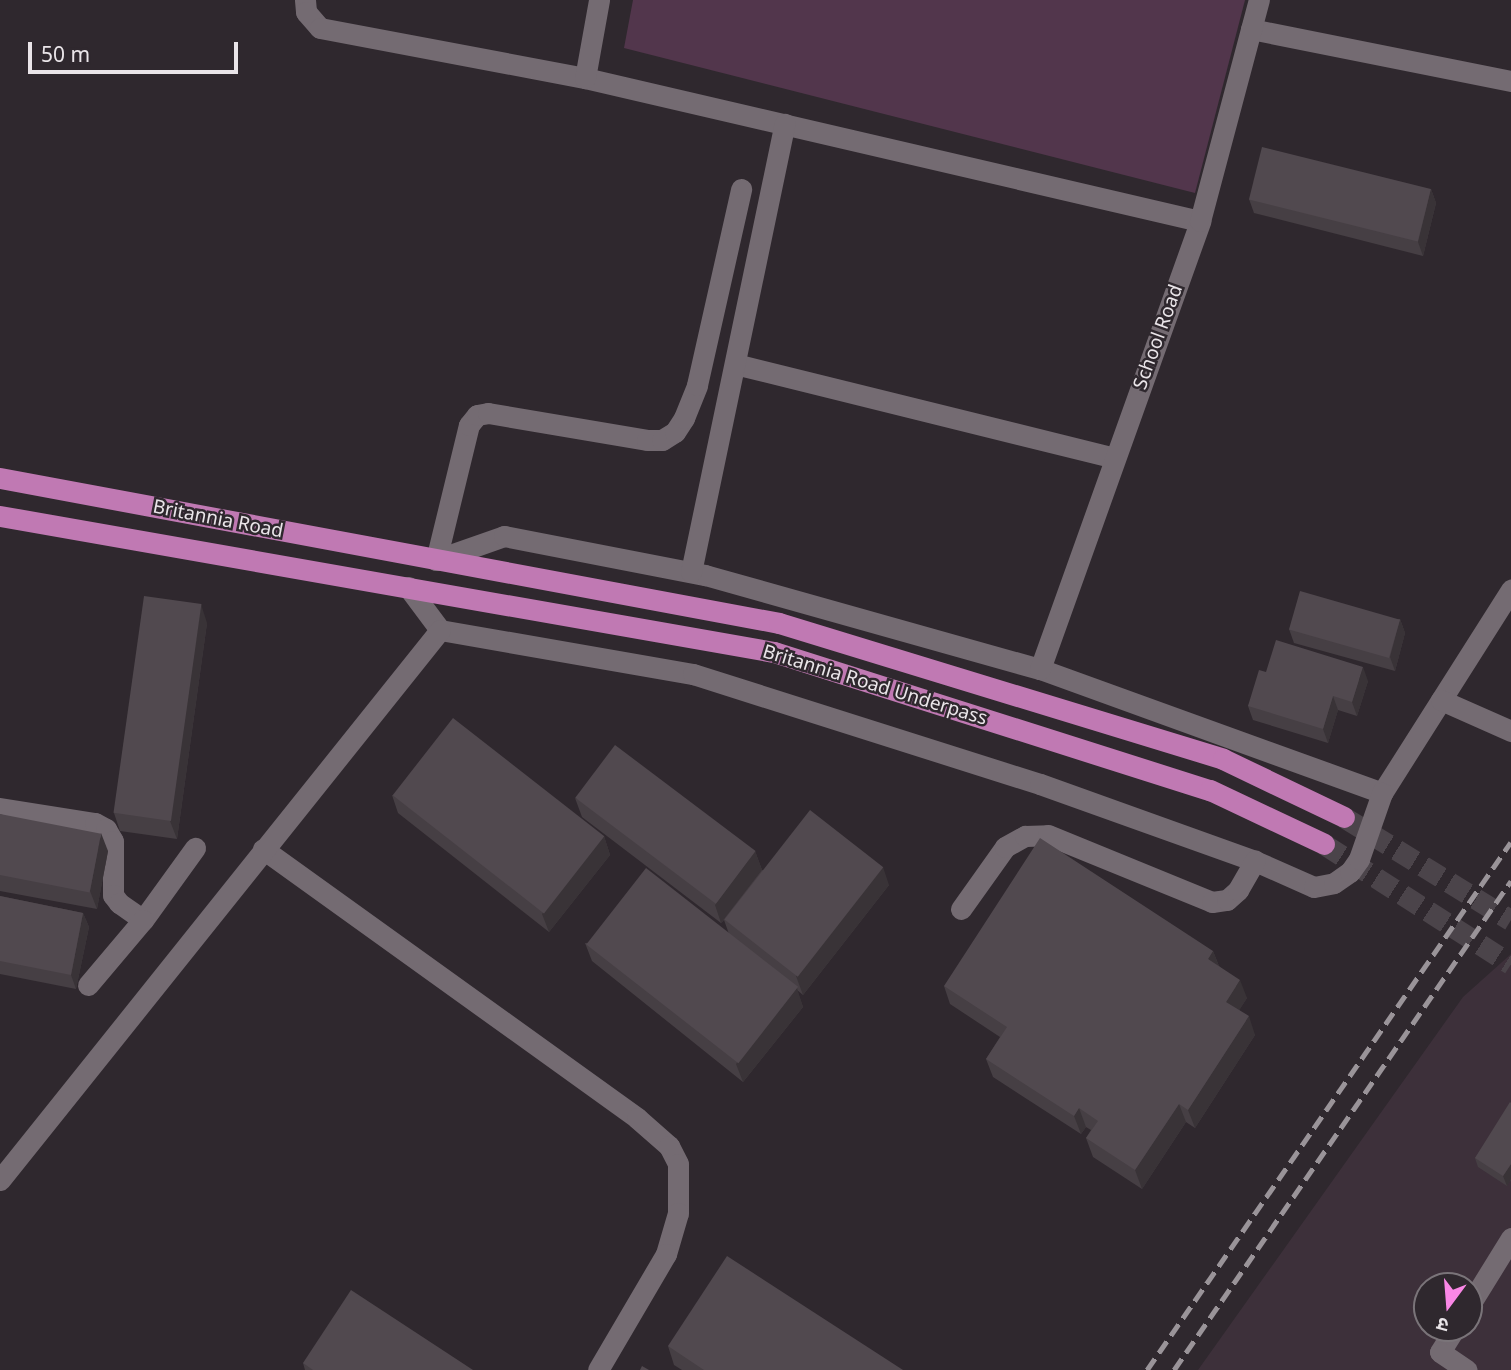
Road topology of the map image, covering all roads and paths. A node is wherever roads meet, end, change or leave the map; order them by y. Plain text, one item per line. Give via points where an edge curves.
1 (305, 0) edge
2 (599, 0) edge
3 (1259, 0) edge
4 (1251, 29) junction
5 (586, 78) junction
6 (1511, 81) edge
7 (785, 124) junction
8 (741, 189) dead end
9 (1200, 221) junction
10 (735, 364) junction
11 (1115, 458) junction
12 (0, 478) edge
13 (0, 516) edge
14 (436, 560) junction
15 (691, 572) junction
16 (408, 587) junction
17 (1511, 590) edge
18 (439, 630) junction
19 (1040, 669) junction
20 (1441, 700) junction
21 (1511, 731) edge
22 (1382, 793) junction
23 (0, 808) edge
24 (1344, 817) tunnel mouth
25 (1324, 844) tunnel mouth
26 (195, 848) dead end
27 (263, 849) junction
28 (1255, 861) junction
29 (961, 909) dead end
30 (143, 920) junction
31 (88, 985) dead end
32 (0, 1180) edge
33 (1511, 1238) edge
34 (1483, 1283) edge
35 (1446, 1342) edge
36 (598, 1370) edge
37 (1467, 1370) edge

1 - 5 street via 306,12 320,28
2 - 5 street
3 - 4 street, School Road
4 - 6 street
4 - 9 street, School Road
5 - 7 street
7 - 9 street
7 - 10 street
8 - 14 street via 697,385 675,432 662,440 647,440 488,413 477,415 469,425
9 - 11 street, School Road
10 - 11 street
10 - 15 street
11 - 19 street, School Road
12 - 14 main road, Britannia Road
13 - 16 main road, Britannia Road
14 - 15 street via 504,536
14 - 24 main road, Britannia Road Underpass via 779,623 1223,760
15 - 19 street
16 - 18 street
16 - 25 main road, Britannia Road Underpass via 774,652 1210,790
17 - 20 street
18 - 27 street
18 - 28 street via 693,674 1041,784
19 - 22 street
20 - 21 street
20 - 22 street
22 - 28 street via 1359,859 1334,883 1314,887
23 - 30 street via 95,823 106,829 113,841 113,895
26 - 30 street
27 - 32 street
27 - 36 street via 637,1118 668,1146 678,1164 678,1213 666,1254
28 - 29 street via 1238,890 1227,900 1212,902 1048,835 1025,836 1005,847
30 - 31 street
33 - 34 street
35 - 37 street via 1440,1352

